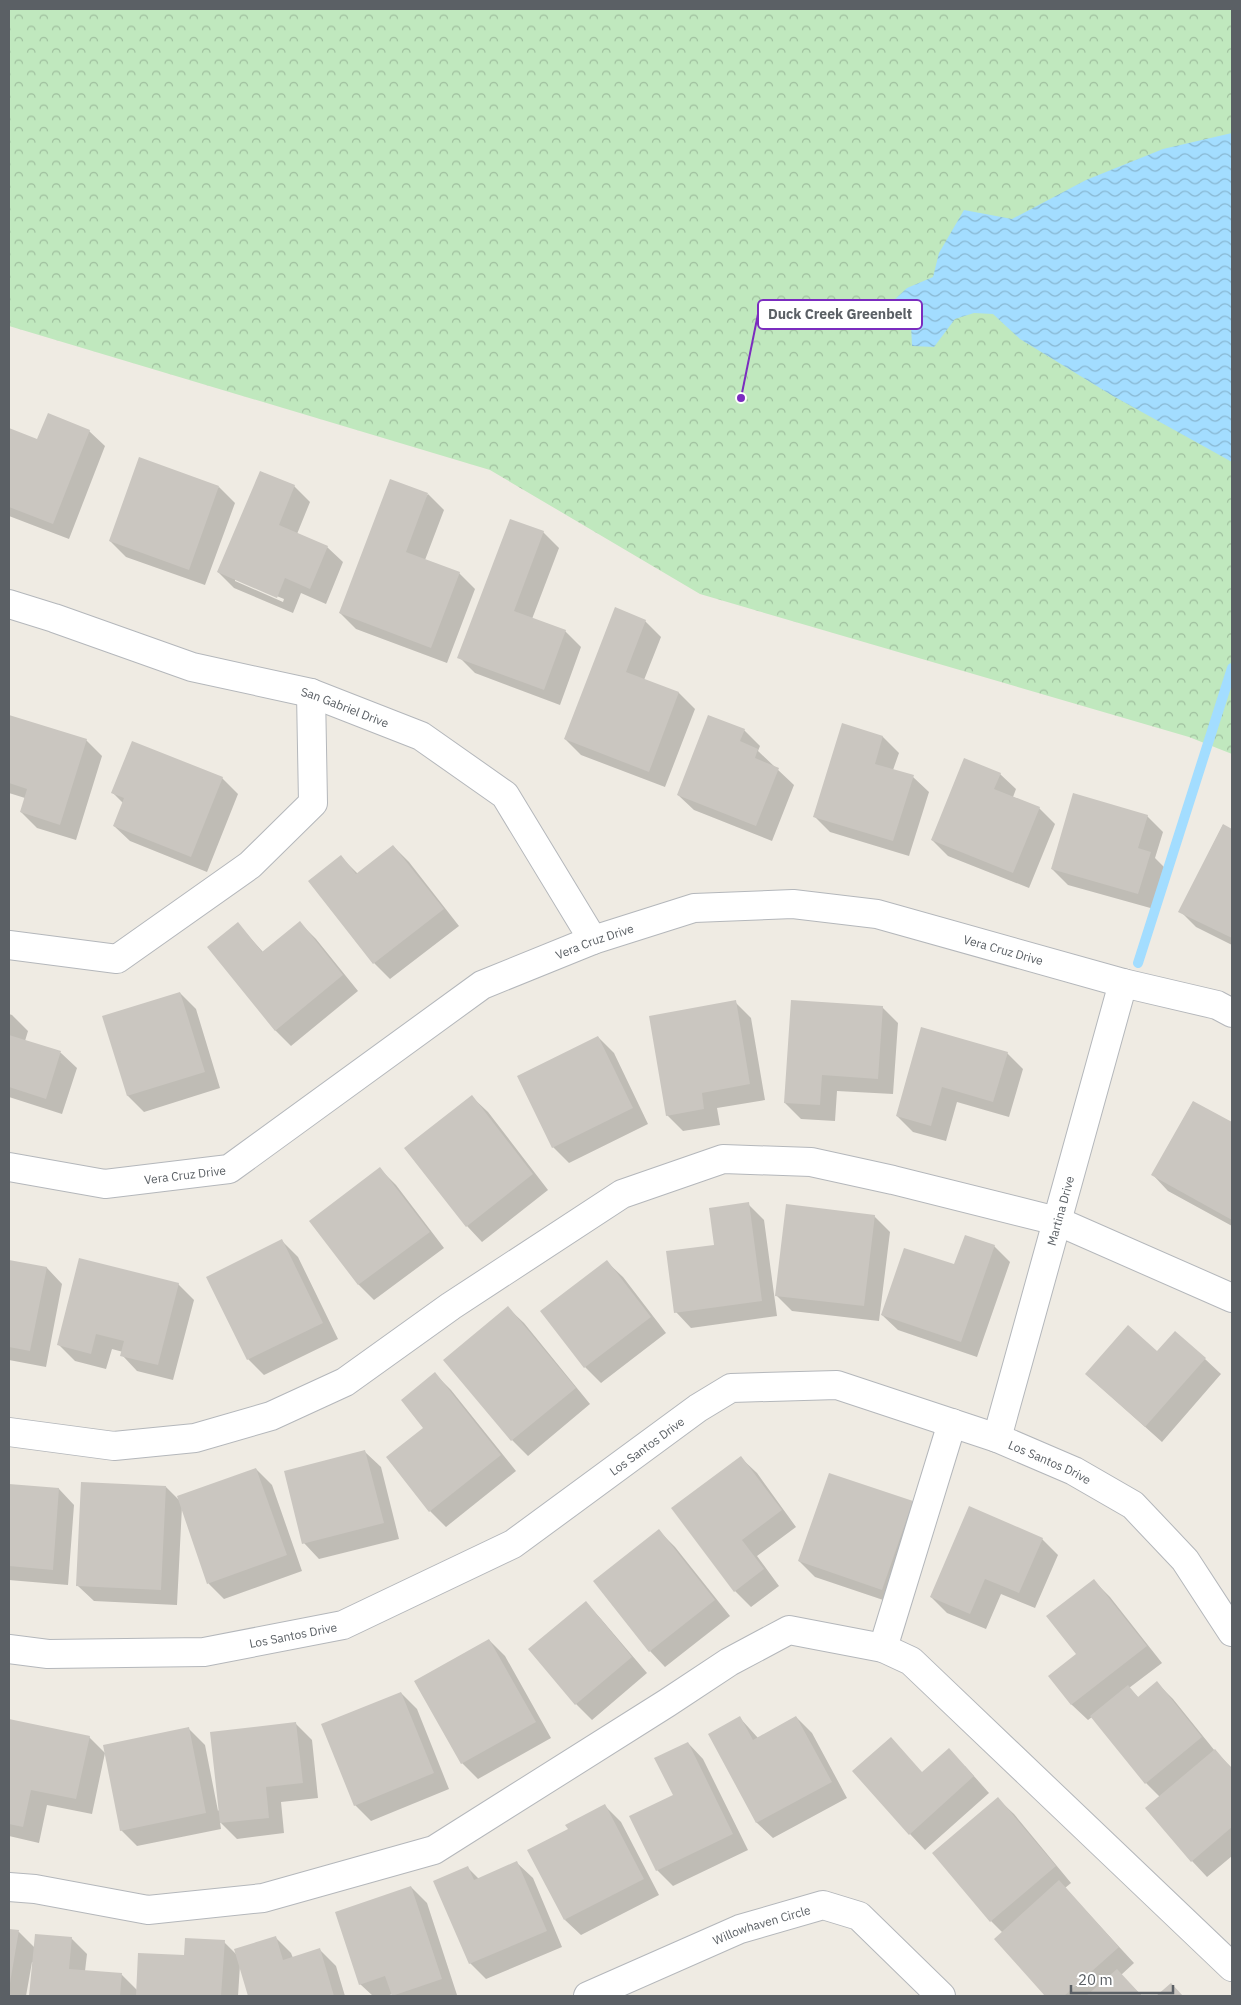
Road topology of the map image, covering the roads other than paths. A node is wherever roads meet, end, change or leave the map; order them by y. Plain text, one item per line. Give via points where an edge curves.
1 (9, 604) edge
2 (311, 693) junction
3 (593, 940) junction
4 (9, 945) edge
5 (1123, 984) junction
6 (1232, 1013) edge
7 (9, 1167) edge
8 (1057, 1221) junction
9 (1232, 1298) edge
10 (952, 1423) junction
11 (9, 1432) edge
12 (997, 1438) junction
13 (1232, 1632) edge
14 (883, 1648) junction
15 (9, 1649) edge
16 (9, 1887) edge
17 (1232, 1967) edge
18 (588, 1996) edge
19 (941, 1996) edge

1 - 2 street, San Gabriel Drive via 192,667
2 - 3 street, San Gabriel Drive via 421,736 505,795
2 - 4 street via 314,803 250,865 117,959
3 - 5 street, Vera Cruz Drive via 694,908 793,904 877,914
3 - 7 street, Vera Cruz Drive via 482,985 229,1169 105,1184
5 - 6 street, Vera Cruz Drive via 1218,1006
5 - 8 street, Martina Drive
8 - 9 street
8 - 11 street via 810,1162 723,1159 622,1194 451,1306 345,1382 271,1416 195,1438 114,1446
8 - 12 street, Martina Drive
10 - 12 street, Los Santos Drive
10 - 14 street
10 - 15 street, Los Santos Drive via 838,1385 732,1388 698,1408 513,1544 343,1625 204,1652 48,1654
12 - 13 street, Los Santos Drive via 1074,1471 1133,1504 1185,1560
14 - 16 street via 789,1630 729,1662 434,1850 263,1898 148,1910
14 - 17 street via 911,1661
18 - 19 street, Willowhaven Circle via 740,1928 823,1905 860,1916

